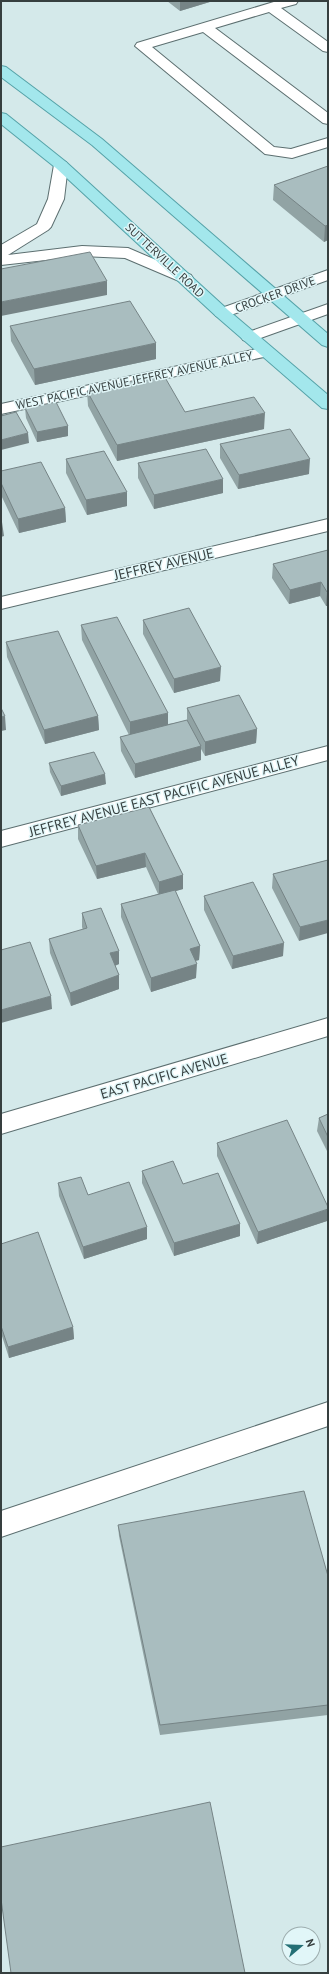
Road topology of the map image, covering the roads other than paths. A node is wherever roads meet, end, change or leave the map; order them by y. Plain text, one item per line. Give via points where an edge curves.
1 (291, 1) edge
2 (271, 7) junction
3 (205, 27) junction
4 (328, 48) edge
5 (1, 70) edge
6 (1, 117) edge
7 (328, 120) edge
8 (328, 142) edge
9 (61, 165) junction
10 (1, 252) edge
11 (1, 260) edge
12 (328, 275) edge
13 (185, 278) junction
14 (271, 294) junction
15 (328, 309) edge
16 (222, 313) junction
17 (301, 318) junction
18 (249, 337) junction
19 (328, 342) edge
20 (267, 352) junction
21 (328, 404) edge
22 (1, 409) edge
23 (328, 525) edge
24 (1, 603) edge
25 (328, 753) edge
26 (1, 839) edge
27 (328, 1027) edge
28 (1, 1124) edge
29 (328, 1414) edge
30 (1, 1524) edge

1 - 2 street
2 - 3 street
2 - 4 street
3 - 7 street
3 - 8 street via 142,46 270,151 292,154
5 - 14 main road via 97,142
6 - 9 main road, SUTTERVILLE ROAD
9 - 10 street via 56,198 43,227
9 - 13 main road, SUTTERVILLE ROAD
11 - 13 street via 82,251 128,253
12 - 14 street, CROCKER DRIVE
13 - 16 main road, SUTTERVILLE ROAD
14 - 16 street, CROCKER DRIVE
14 - 17 main road
15 - 17 street
16 - 18 main road, SUTTERVILLE ROAD
17 - 18 street
17 - 19 main road
18 - 20 main road, SUTTERVILLE ROAD
20 - 21 main road, SUTTERVILLE ROAD
20 - 22 street, WEST PACIFIC AVENUE JEFFREY AVENUE ALLEY
23 - 24 street, JEFFREY AVENUE
25 - 26 street, JEFFREY AVENUE EAST PACIFIC AVENUE ALLEY
27 - 28 street, EAST PACIFIC AVENUE
29 - 30 street

